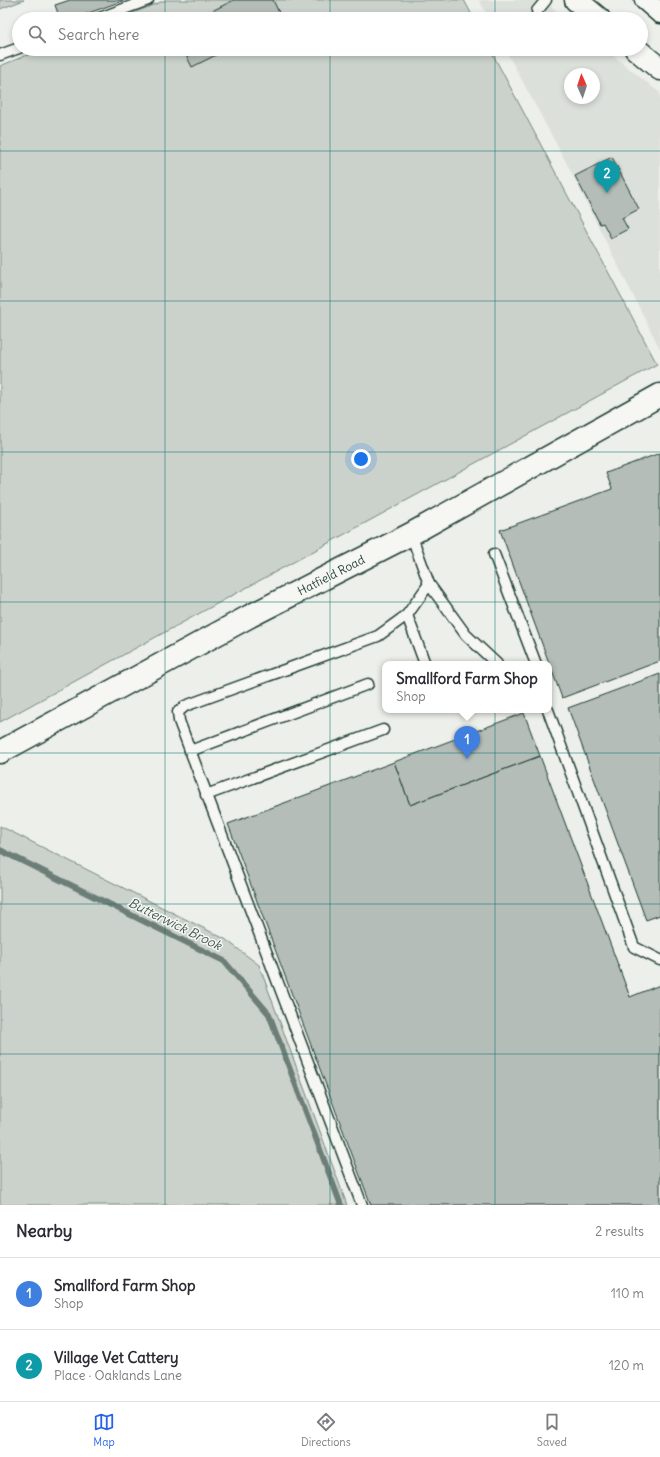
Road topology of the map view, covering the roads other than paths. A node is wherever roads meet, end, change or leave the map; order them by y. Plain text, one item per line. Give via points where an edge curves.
1 (148, 0) edge
2 (546, 0) edge
3 (576, 0) edge
4 (645, 0) edge
5 (537, 11) dead end
6 (116, 12) edge
7 (591, 12) edge
8 (660, 13) edge
9 (12, 51) edge
10 (0, 55) edge
11 (644, 56) edge
12 (660, 69) edge
13 (660, 395) edge
14 (411, 534) junction
15 (494, 554) dead end
16 (429, 584) junction
17 (407, 615) junction
18 (424, 661) edge
19 (495, 661) edge
20 (535, 661) edge
21 (368, 684) dead end
22 (549, 713) edge
23 (383, 730) dead end
24 (190, 751) junction
25 (0, 752) edge
26 (206, 795) junction
27 (660, 960) edge
28 (362, 1205) edge

1 - 6 lane
2 - 5 lane
3 - 7 main road
4 - 8 street
9 - 10 lane
11 - 12 main road
13 - 14 main road, Hatfield Road
14 - 16 lane
14 - 25 main road, Hatfield Road via 250,616
15 - 20 lane
16 - 17 lane
16 - 19 lane via 466,635
17 - 18 lane
17 - 24 lane via 378,636 185,706 178,712
21 - 24 lane
22 - 27 lane via 634,947
23 - 26 lane
24 - 26 lane
26 - 28 lane

